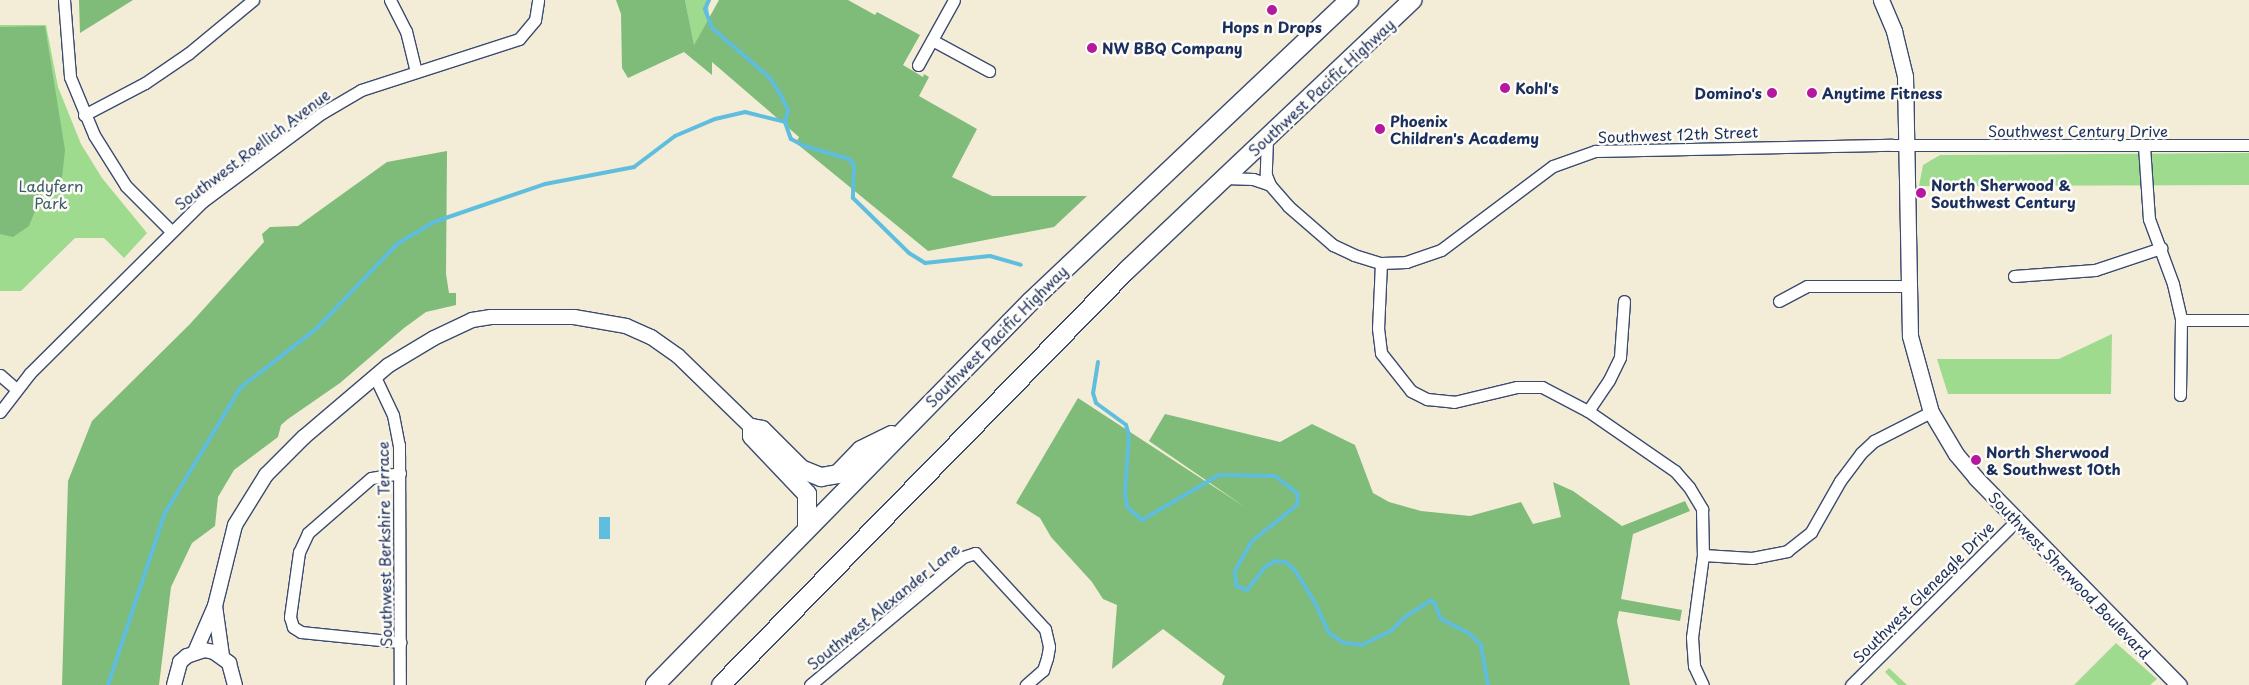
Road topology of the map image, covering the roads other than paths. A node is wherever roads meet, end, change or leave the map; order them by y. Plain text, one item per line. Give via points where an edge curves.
1 (64, 0) edge
2 (253, 0) edge
3 (390, 0) edge
4 (538, 0) edge
5 (954, 0) edge
6 (1349, 0) edge
7 (1413, 0) edge
8 (1881, 0) edge
9 (932, 40) junction
10 (918, 65) dead end
11 (989, 71) dead end
12 (416, 72) junction
13 (84, 115) junction
14 (1267, 138) junction
15 (1908, 145) junction
16 (2144, 146) junction
17 (2249, 146) edge
18 (1225, 178) junction
19 (1270, 185) junction
20 (171, 231) junction
21 (2161, 248) junction
22 (1381, 263) junction
23 (2014, 276) dead end
24 (1907, 286) junction
25 (1624, 301) dead end
26 (1779, 301) dead end
27 (2181, 320) junction
28 (2249, 320) edge
29 (0, 375) edge
30 (375, 377) junction
31 (15, 388) junction
32 (2180, 395) dead end
33 (1588, 411) junction
34 (0, 412) edge
35 (1931, 412) junction
36 (752, 428) junction
37 (904, 428) junction
38 (400, 473) junction
39 (2017, 520) junction
40 (807, 527) junction
41 (1703, 555) junction
42 (215, 606) junction
43 (400, 642) junction
44 (195, 652) junction
45 (222, 656) junction
46 (234, 678) edge
47 (174, 685) edge
48 (248, 685) edge
49 (400, 685) edge
50 (655, 685) edge
51 (721, 685) edge
52 (810, 685) edge
53 (1026, 685) edge
54 (1703, 685) edge
55 (1851, 685) edge
56 (2178, 685) edge

1 - 13 street via 67,57
2 - 13 street via 189,53 145,83
3 - 12 street via 406,31
4 - 12 street, Southwest Roellich Avenue via 535,20 519,39
5 - 9 street
6 - 37 highway, Southwest Pacific Highway via 1068,264
7 - 14 highway, Southwest Pacific Highway
8 - 15 main road, Southwest Sherwood Boulevard via 1894,31 1905,76
9 - 10 street
9 - 11 street
12 - 20 street, Southwest Roellich Avenue via 361,90 322,112 202,202
13 - 20 street via 126,186
14 - 18 highway, Southwest Pacific Highway
14 - 19 street via 1265,169
15 - 16 street, Southwest Century Drive
15 - 22 street, Southwest 12th Street via 1595,151 1553,166 1440,250 1406,262
15 - 24 main road, Southwest Sherwood Boulevard
16 - 17 street, Southwest Century Drive
16 - 21 street via 2146,203
18 - 19 street via 1253,179
18 - 51 highway, Southwest Pacific Highway via 1016,381
19 - 22 street, Southwest 12th Street via 1311,229 1333,245
20 - 31 street, Southwest Roellich Avenue
21 - 23 street via 2095,270
21 - 27 street
22 - 33 street via 1378,328 1381,353 1411,391 1426,399 1454,402 1517,386 1542,387
24 - 26 street via 1807,286
24 - 35 main road, Southwest Sherwood Boulevard via 1911,344
25 - 33 street via 1620,357
27 - 28 street
27 - 32 street
29 - 31 street
30 - 36 street via 434,338 472,320 500,317 598,319 634,330 670,350
30 - 38 street, Southwest Berkshire Terrace via 396,424
30 - 42 street via 304,437 266,475 235,525
31 - 34 street, Southwest Roellich Avenue
33 - 41 street via 1675,471 1689,487 1702,509
35 - 39 main road, Southwest Sherwood Boulevard via 1965,465
35 - 41 street via 1874,441 1861,453 1840,480 1810,532 1793,546 1772,556
36 - 37 highway via 762,430 801,469 821,478 838,474 861,450
36 - 40 highway via 752,436 807,494
37 - 40 highway, Southwest Pacific Highway
38 - 43 street, Southwest Berkshire Terrace
38 - 43 street via 371,478 308,533 299,552 290,617 293,627 301,632
39 - 55 street, Southwest Gleneagle Drive
39 - 56 main road, Southwest Sherwood Boulevard
40 - 50 highway, Southwest Pacific Highway
41 - 54 street via 1692,637 1694,666
42 - 44 street
42 - 45 street
43 - 49 street, Southwest Berkshire Terrace
44 - 45 street via 214,652
44 - 47 street via 180,662
45 - 46 street
46 - 48 street
52 - 53 street, Southwest Alexander Lane via 963,557 975,553 1045,629 1049,647 1043,670

